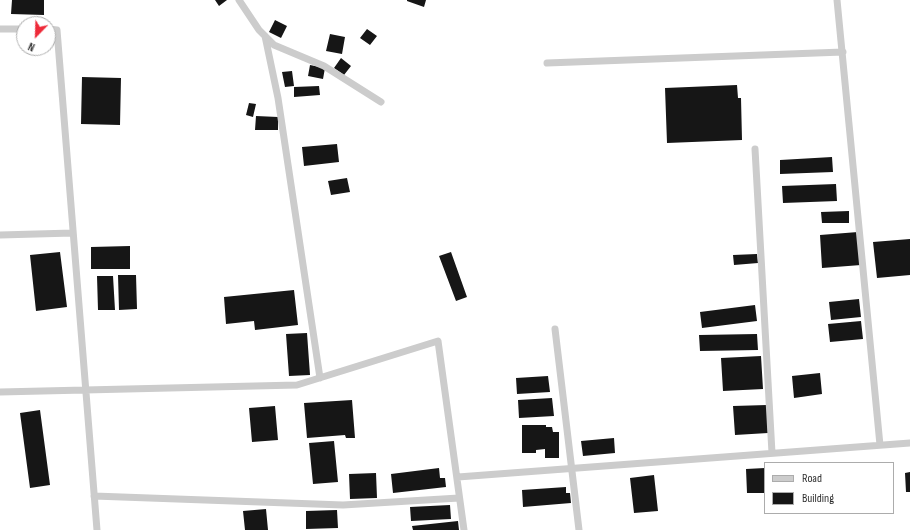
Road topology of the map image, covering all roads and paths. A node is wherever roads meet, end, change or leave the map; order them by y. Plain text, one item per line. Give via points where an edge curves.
1 (239, 0) edge
2 (837, 0) edge
3 (0, 29) edge
4 (16, 29) edge
5 (56, 30) edge
6 (265, 36) junction
7 (843, 52) junction
8 (547, 63) dead end
9 (381, 102) dead end
10 (755, 149) dead end
11 (73, 234) junction
12 (0, 236) edge
13 (555, 329) dead end
14 (320, 378) junction
15 (86, 391) junction
16 (0, 392) edge
17 (910, 443) edge
18 (880, 445) junction
19 (772, 453) junction
20 (572, 468) junction
21 (458, 477) junction
22 (94, 496) junction
23 (459, 498) junction
24 (97, 530) edge
25 (464, 530) edge
26 (579, 530) edge

1 - 6 street
2 - 7 street
3 - 4 street
5 - 11 street
6 - 9 street via 274,46 324,66
6 - 14 street via 278,98
7 - 8 street
7 - 18 street
10 - 19 street
11 - 12 street
11 - 15 street
13 - 20 street
14 - 15 street via 297,385
14 - 21 street via 438,341
15 - 16 street
15 - 22 street
17 - 18 street
18 - 19 street
19 - 20 street
20 - 21 street
20 - 26 street
21 - 23 street
22 - 23 street via 343,505
22 - 24 street
23 - 25 street

